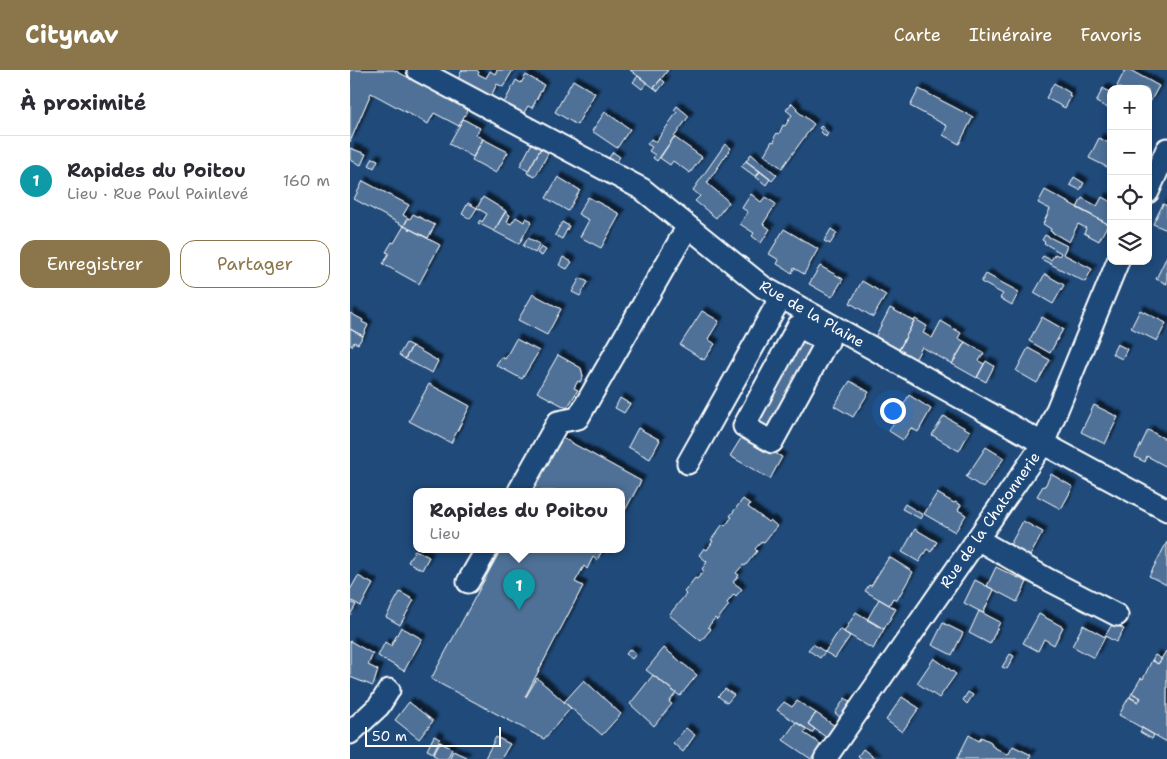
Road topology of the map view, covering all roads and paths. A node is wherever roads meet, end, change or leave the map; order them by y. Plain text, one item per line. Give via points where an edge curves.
1 (418, 70) edge
2 (1167, 149) edge
3 (1152, 183) edge
4 (688, 226) junction
5 (1116, 265) edge
6 (780, 297) junction
7 (831, 334) junction
8 (1043, 444) junction
9 (688, 463) dead end
10 (521, 488) edge
11 (1167, 510) edge
12 (977, 539) junction
13 (484, 553) edge
14 (468, 582) dead end
15 (1117, 615) dead end
16 (389, 690) dead end
17 (350, 733) edge
18 (825, 759) edge

1 - 4 street, Rue de la Plaine via 642,189
2 - 3 street
4 - 6 street, Rue de la Plaine
4 - 10 street via 578,418 558,422
5 - 8 street, Rue de la Chatonnerie
6 - 7 street, Rue de la Plaine
6 - 9 street
7 - 7 street via 772,442 744,426 798,326
7 - 8 street, Rue de la Plaine
8 - 11 street, Rue de la Plaine
8 - 12 street, Rue de la Chatonnerie
12 - 15 street
12 - 18 street, Rue de la Chatonnerie
13 - 14 street
16 - 17 street via 379,706

